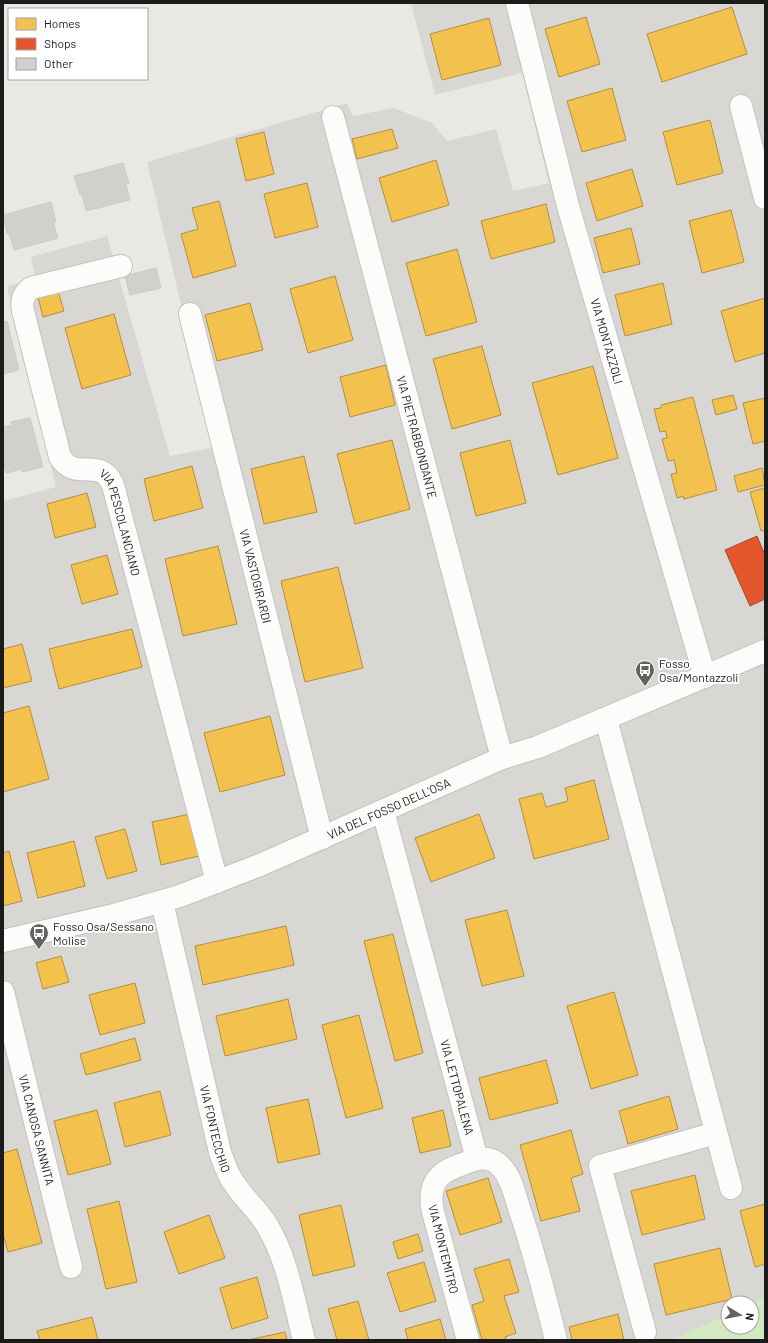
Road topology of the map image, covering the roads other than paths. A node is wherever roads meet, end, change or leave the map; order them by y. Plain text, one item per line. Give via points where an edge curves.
1 (517, 3) edge
2 (741, 106) dead end
3 (333, 117) dead end
4 (765, 198) edge
5 (121, 266) dead end
6 (190, 314) dead end
7 (765, 651) edge
8 (705, 677) junction
9 (606, 718) junction
10 (502, 758) junction
11 (383, 811) junction
12 (322, 838) junction
13 (217, 882) junction
14 (162, 902) junction
15 (3, 941) edge
16 (3, 992) edge
17 (716, 1133) junction
18 (477, 1159) junction
19 (731, 1188) dead end
20 (71, 1267) dead end
21 (645, 1332) dead end
22 (304, 1340) edge
23 (468, 1340) edge
24 (556, 1340) edge

1 - 8 street, VIA MONTAZZOLI via 568,206
2 - 4 street
3 - 10 street, VIA PIETRABBONDANTE
5 - 13 street, VIA PESCOLANCIANO via 31,288 23,299 23,311 60,457 74,469 103,472 113,485
6 - 12 street, VIA VASTOGIRARDI
7 - 8 street, VIA DEL FOSSO DELL'OSA
8 - 9 street, VIA DEL FOSSO DELL'OSA
9 - 10 street, VIA DEL FOSSO DELL'OSA via 538,747
9 - 17 street
10 - 11 street, VIA DEL FOSSO DELL'OSA
11 - 12 street, VIA DEL FOSSO DELL'OSA
11 - 18 street, VIA LETTOPALENA
12 - 13 street, VIA DEL FOSSO DELL'OSA
13 - 14 street, VIA DEL FOSSO DELL'OSA
14 - 15 street, VIA DEL FOSSO DELL'OSA
14 - 22 street, VIA FONTECCHIO via 220,1152 234,1184 268,1226 278,1246
16 - 20 street, VIA CANOSA SANNITA
17 - 19 street
17 - 21 street via 600,1166
18 - 23 street, VIA MONTEMITRO via 444,1172 434,1185 431,1205
18 - 24 street via 488,1158 494,1161 508,1176 531,1243

